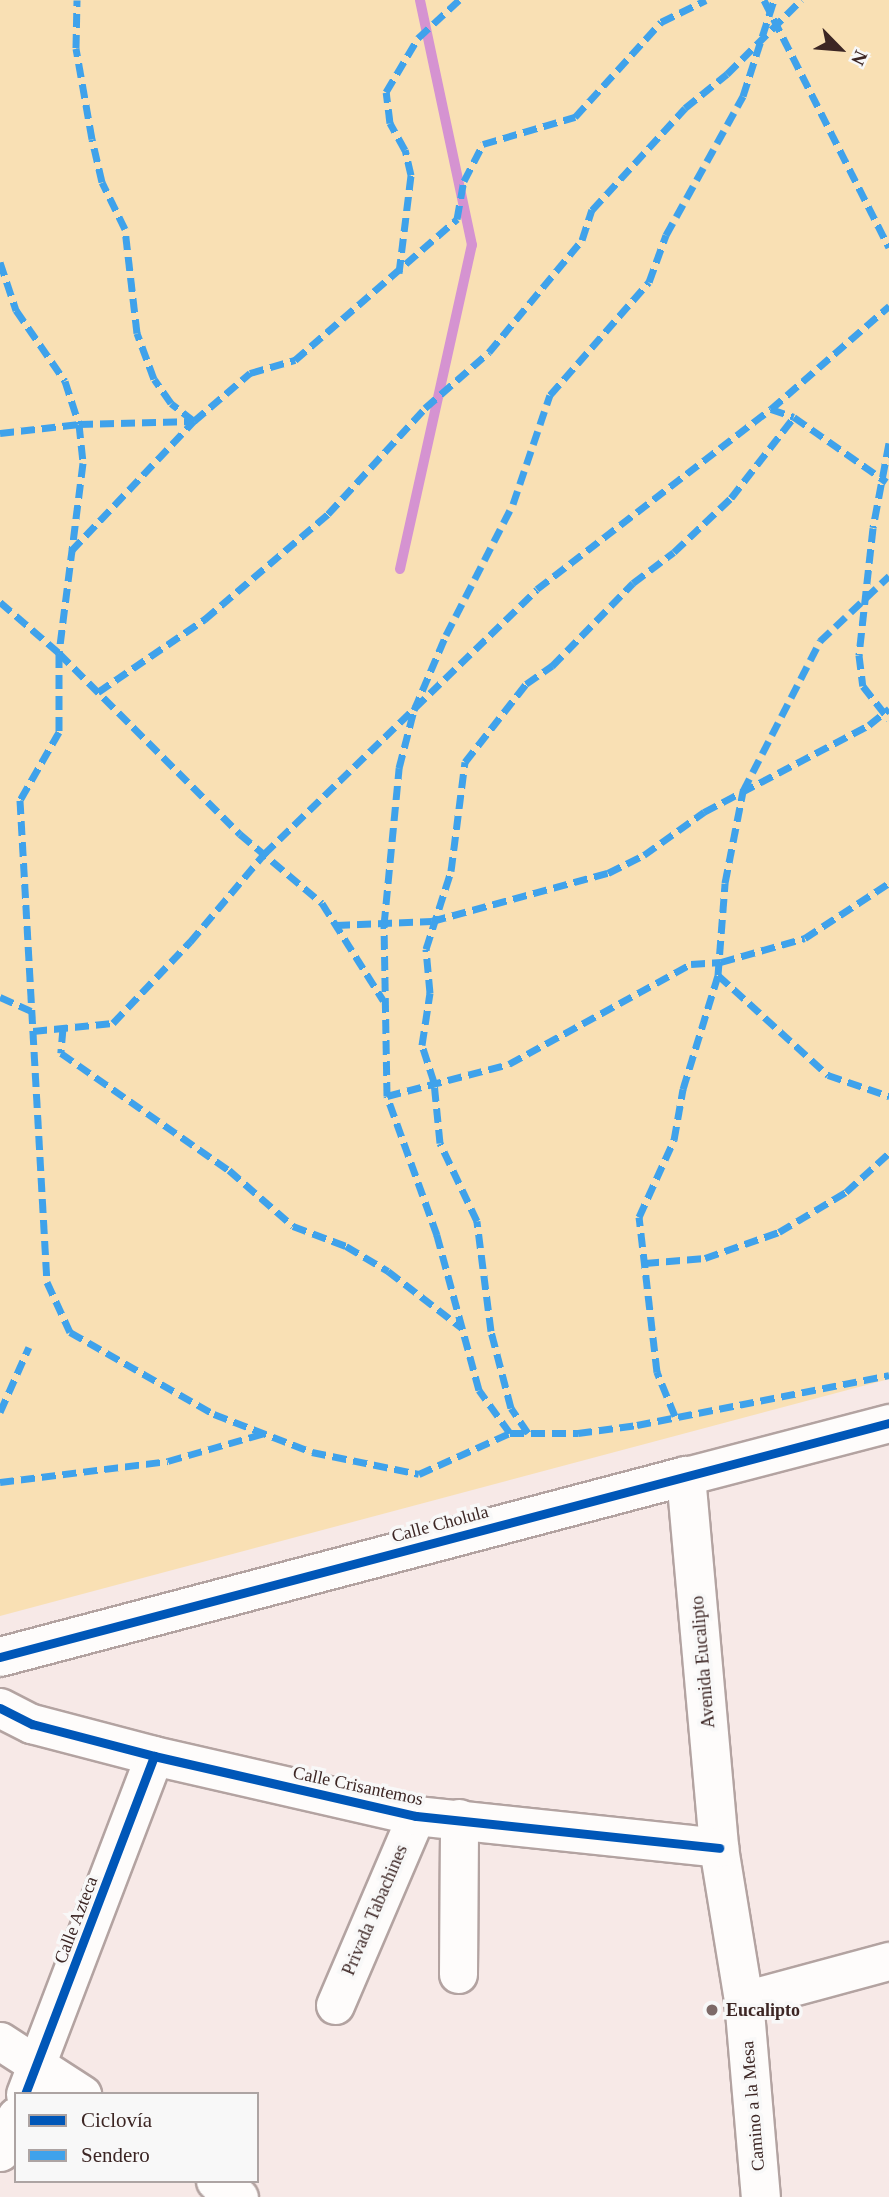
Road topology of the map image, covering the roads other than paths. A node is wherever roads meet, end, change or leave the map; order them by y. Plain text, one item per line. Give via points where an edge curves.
1 (889, 1423) edge
2 (686, 1476) junction
3 (0, 1657) edge
4 (0, 1709) edge
5 (154, 1756) junction
6 (416, 1816) junction
7 (460, 1818) junction
8 (719, 1848) junction
9 (889, 1961) edge
10 (458, 1974) dead end
11 (744, 2000) junction
12 (335, 2004) dead end
13 (0, 2041) edge
14 (32, 2079) edge
15 (75, 2092) edge
16 (14, 2120) edge
17 (0, 2152) edge
18 (218, 2183) edge
19 (239, 2197) edge
20 (761, 2197) edge

1 - 2 street, Calle Cholula
2 - 3 street, Calle Cholula
2 - 8 street, Avenida Eucalipto
4 - 5 street, Calle Crisantemos via 32,1724
5 - 6 street, Calle Crisantemos
5 - 14 street, Calle Azteca
6 - 7 street, Calle Crisantemos
6 - 12 street, Privada Tabachines
7 - 8 street, Calle Crisantemos
7 - 10 street
8 - 11 street, Camino a la Mesa
9 - 11 street
11 - 20 street, Camino a la Mesa
13 - 14 street
14 - 15 street
16 - 17 street
18 - 19 street

